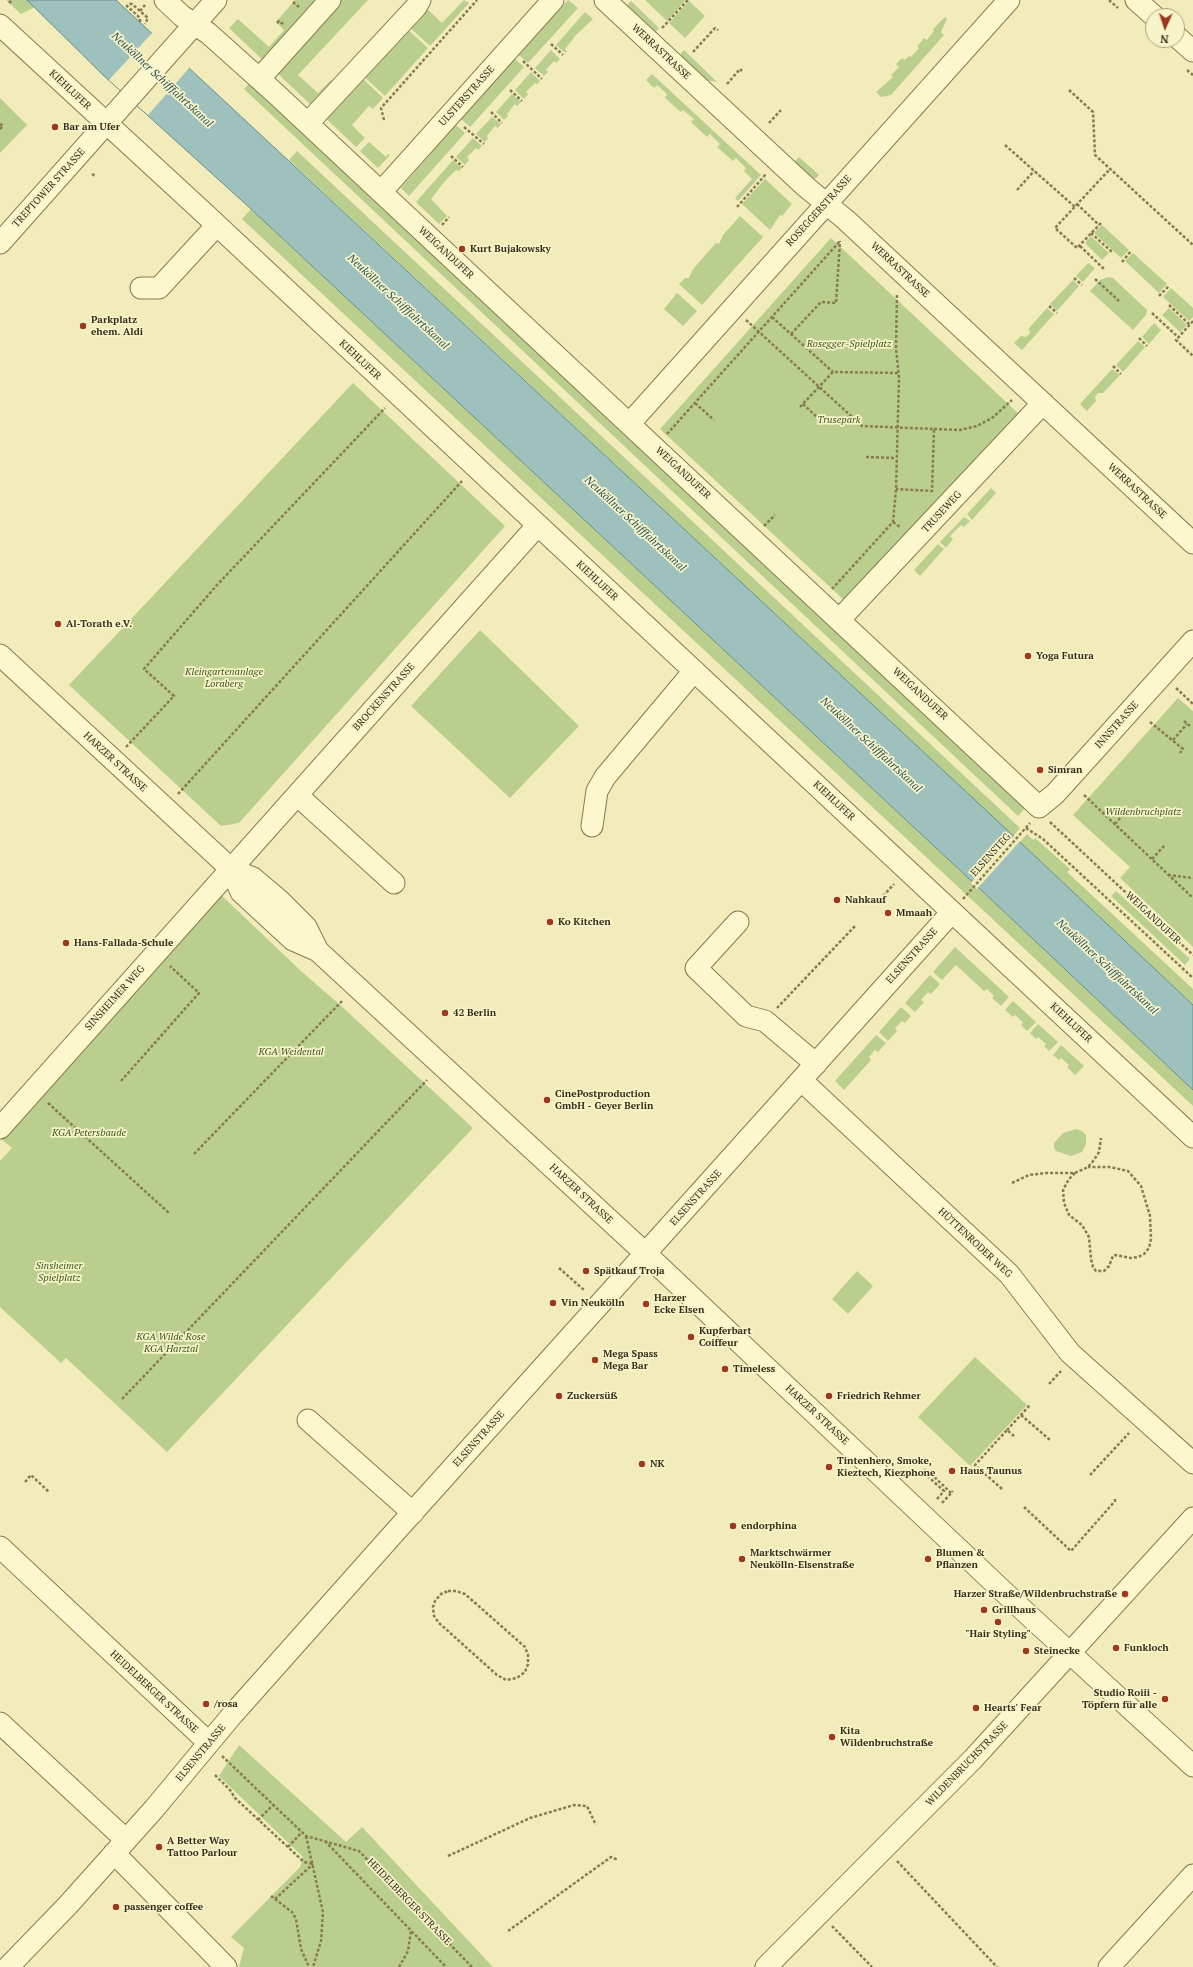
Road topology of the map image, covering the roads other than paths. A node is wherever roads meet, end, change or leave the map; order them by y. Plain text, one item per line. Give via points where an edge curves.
1 (216, 0) edge
2 (330, 0) edge
3 (420, 0) edge
4 (553, 0) edge
5 (605, 0) edge
6 (1009, 0) edge
7 (1136, 0) edge
8 (155, 3) edge
9 (1145, 8) edge
10 (195, 24) junction
11 (0, 25) edge
12 (1185, 44) edge
13 (1193, 51) edge
14 (260, 78) junction
15 (107, 123) junction
16 (308, 123) junction
17 (381, 192) junction
18 (826, 204) junction
19 (217, 225) junction
20 (0, 243) edge
21 (141, 288) dead end
22 (1043, 403) junction
23 (630, 423) junction
24 (537, 526) junction
25 (1193, 543) edge
26 (840, 619) junction
27 (1191, 648) edge
28 (0, 655) edge
29 (694, 671) junction
30 (297, 795) junction
31 (1039, 807) joint
32 (592, 826) dead end
33 (231, 869) junction
34 (394, 883) dead end
35 (952, 912) junction
36 (738, 922) dead end
37 (816, 1064) junction
38 (801, 1080) junction
39 (0, 1128) edge
40 (1193, 1137) edge
41 (645, 1254) junction
42 (308, 1420) dead end
43 (1193, 1463) edge
44 (413, 1512) junction
45 (1193, 1518) edge
46 (0, 1547) edge
47 (1071, 1653) junction
48 (0, 1723) edge
49 (209, 1743) junction
50 (1193, 1766) edge
51 (120, 1847) junction
52 (1193, 1874) edge
53 (8, 1967) edge
54 (226, 1967) edge
55 (766, 1967) edge
56 (1109, 1967) edge

1 - 10 street
2 - 14 street
3 - 16 street
4 - 17 street, ULSTERSTRASSE
5 - 18 street, WERRASTRASSE
6 - 18 street, ROSEGGERSTRASSE
7 - 9 street
8 - 10 street, WEIGANDUFER
10 - 14 street, WEIGANDUFER
10 - 15 street, TREPTOWER STRASSE
11 - 15 street, KIEHLUFER
12 - 13 street
14 - 16 street, WEIGANDUFER
15 - 19 street, KIEHLUFER
15 - 20 street, TREPTOWER STRASSE
16 - 17 street, WEIGANDUFER
17 - 23 street, WEIGANDUFER
18 - 22 street, WERRASTRASSE
18 - 23 street, ROSEGGERSTRASSE
19 - 21 street via 158,288
19 - 24 street, KIEHLUFER
22 - 25 street, WERRASTRASSE
22 - 26 street, TRUSEWEG
23 - 26 street, WEIGANDUFER
24 - 29 street, KIEHLUFER
24 - 30 street, BROCKENSTRASSE
26 - 31 street, WEIGANDUFER
27 - 31 street, INNSTRASSE
28 - 33 street, HARZER STRASSE
29 - 32 street via 605,777 597,791
29 - 35 street, KIEHLUFER
30 - 33 street, BROCKENSTRASSE
30 - 34 street
33 - 39 street, SINSHEIMER WEG
33 - 41 street, HARZER STRASSE via 241,892 293,940 318,951
35 - 37 street, ELSENSTRASSE
35 - 40 street, KIEHLUFER
36 - 37 street via 696,968 746,1016 765,1021
37 - 38 street, ELSENSTRASSE
38 - 41 street, ELSENSTRASSE
38 - 43 street, HÜTTENRODER WEG via 1009,1274 1070,1353
41 - 44 street, ELSENSTRASSE
41 - 47 street, HARZER STRASSE
42 - 44 street
44 - 49 street, ELSENSTRASSE
45 - 47 street, WILDENBRUCHSTRASSE
46 - 49 street, HEIDELBERGER STRASSE
47 - 50 street, HARZER STRASSE
47 - 55 street, WILDENBRUCHSTRASSE via 958,1774
48 - 51 street
49 - 51 street, ELSENSTRASSE
51 - 53 street, ELSENSTRASSE
51 - 54 street
52 - 56 street

